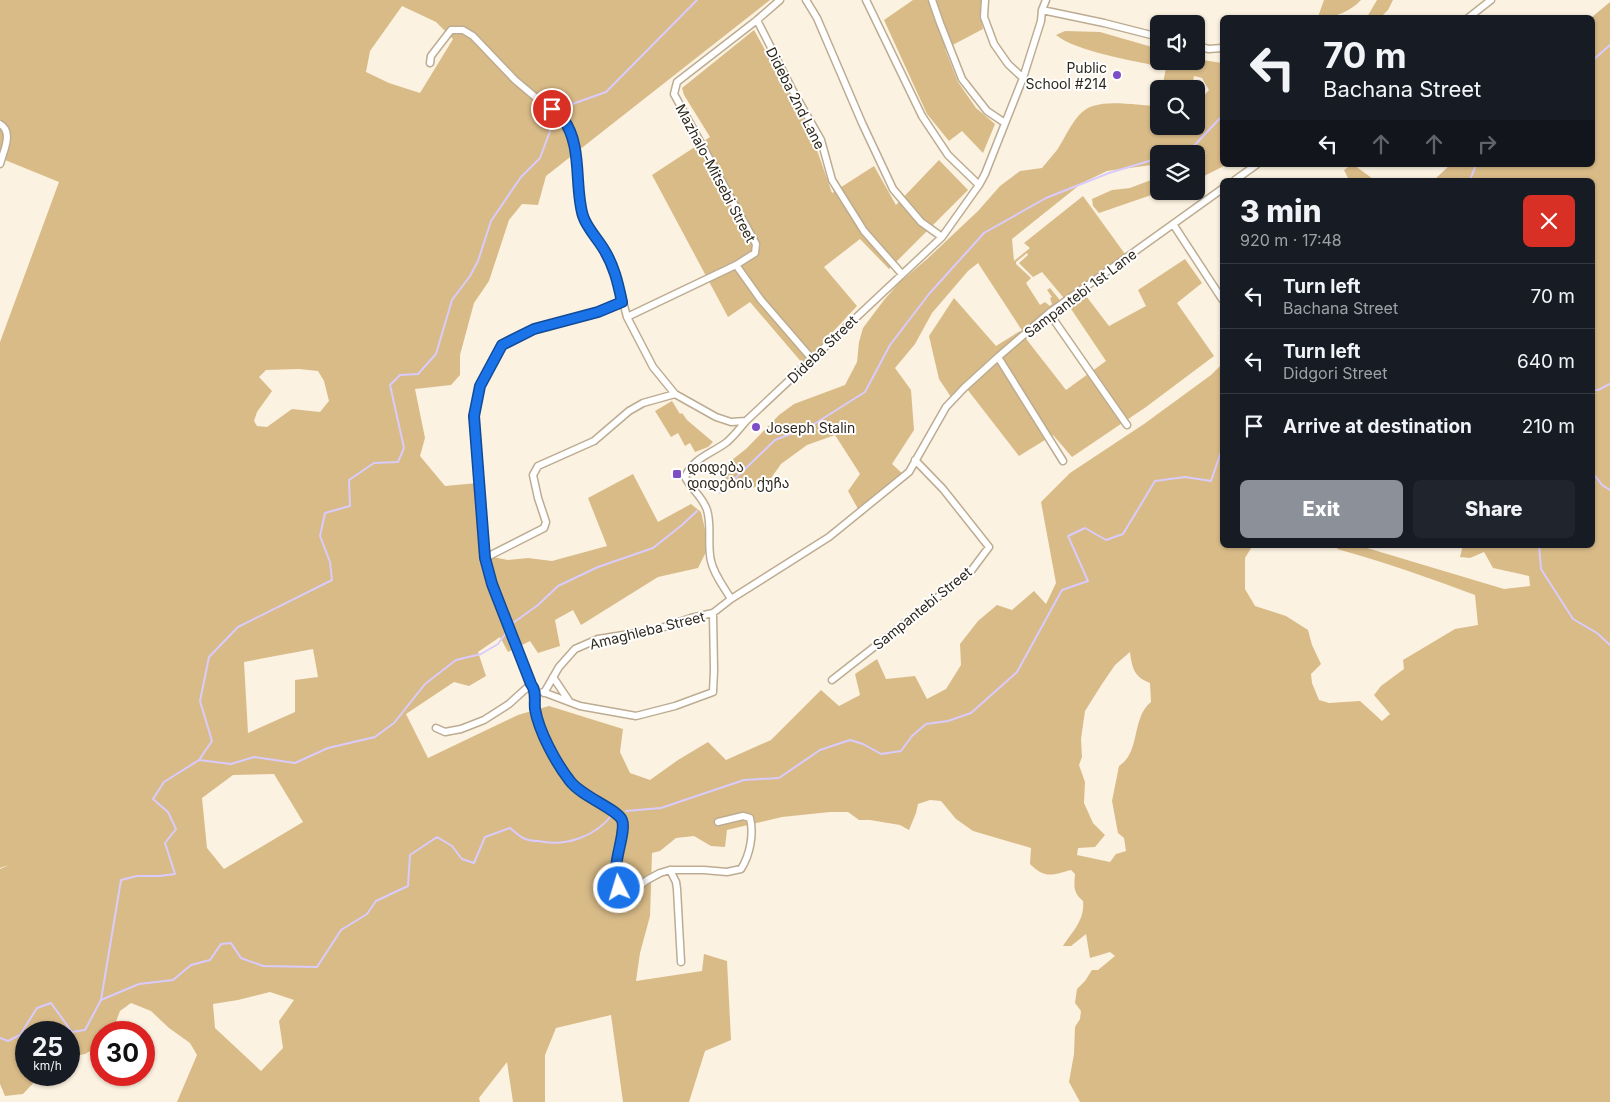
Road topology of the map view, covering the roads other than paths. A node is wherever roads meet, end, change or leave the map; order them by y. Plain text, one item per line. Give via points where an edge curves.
1 (780, 0) edge
2 (806, 0) edge
3 (866, 0) edge
4 (932, 0) edge
5 (985, 0) edge
6 (1046, 0) edge
7 (1491, 0) edge
8 (1042, 10) junction
9 (1472, 15) edge
10 (757, 20) junction
11 (1150, 35) edge
12 (1205, 48) edge
13 (1220, 48) edge
14 (430, 63) dead end
15 (1023, 78) junction
16 (1004, 123) junction
17 (0, 124) edge
18 (0, 164) edge
19 (1253, 167) edge
20 (1238, 178) edge
21 (979, 185) junction
22 (1220, 190) edge
23 (1172, 224) junction
24 (942, 237) junction
25 (736, 265) junction
26 (901, 273) junction
27 (1220, 297) edge
28 (622, 302) junction
29 (1049, 313) junction
30 (627, 317) junction
31 (998, 357) junction
32 (812, 359) junction
33 (675, 394) junction
34 (746, 421) junction
35 (1127, 425) dead end
36 (915, 460) junction
37 (1062, 461) dead end
38 (485, 558) junction
39 (731, 599) junction
40 (713, 613) junction
41 (553, 677) junction
42 (832, 680) dead end
43 (533, 686) junction
44 (544, 693) junction
45 (570, 702) junction
46 (436, 728) dead end
47 (718, 822) dead end
48 (670, 870) junction
49 (681, 962) dead end

1 - 10 street, Mazhalo-Mitsebi Street
2 - 24 street via 893,189 921,222
3 - 21 street via 922,116 948,155
4 - 16 street via 962,79 987,111
5 - 15 street via 984,17 994,44
6 - 8 street, Dideba Street
7 - 9 street
8 - 11 street
8 - 15 street, Dideba Street
10 - 25 street, Mazhalo-Mitsebi Street via 677,82 674,94 756,244 755,253
10 - 26 street, Dideba 2nd Lane via 821,140 832,180 864,231
12 - 13 street
14 - 28 street via 431,56 451,30 463,30 473,36 515,80 564,120 577,160 583,217 615,271
15 - 16 street, Dideba Street
16 - 21 street, Dideba Street
17 - 18 street via 8,135
19 - 20 street
21 - 24 street, Dideba Street
22 - 23 street, Sampantebi 1st Lane
23 - 27 street
23 - 29 street, Sampantebi 1st Lane
24 - 26 street, Dideba Street
25 - 30 street, Mazhalo-Mitsebi Street
25 - 32 street via 761,300
26 - 32 street, Dideba Street
28 - 30 street
28 - 38 street via 598,312 534,329 502,345 484,378 474,416
29 - 31 street, Sampantebi 1st Lane
29 - 35 street
30 - 33 street via 654,367
31 - 36 street, Sampantebi 1st Lane via 946,408
31 - 37 street
32 - 34 street, Dideba Street
33 - 34 street via 716,417 731,422
33 - 38 street via 643,403 594,440 538,466 533,475 546,522 544,528
34 - 39 street, Dideba Street via 728,441 694,463 685,477 707,508 710,559
36 - 39 street via 909,472 829,537
36 - 42 street, Sampantebi Street via 943,489 989,547 971,571
38 - 43 street via 492,584
39 - 40 street
40 - 41 street, Amaghleba Street via 654,630 598,639 575,649
40 - 45 street via 712,692 636,716
41 - 44 street, Amaghleba Street
41 - 45 street
43 - 44 street
43 - 46 street via 484,720 446,732
43 - 48 street via 535,710 546,742 571,783 585,795 616,812 622,820 616,869 619,888 632,892 647,880
44 - 45 street
47 - 48 street via 743,816 750,818 752,827 747,859 741,868 727,872
48 - 49 street via 677,889

